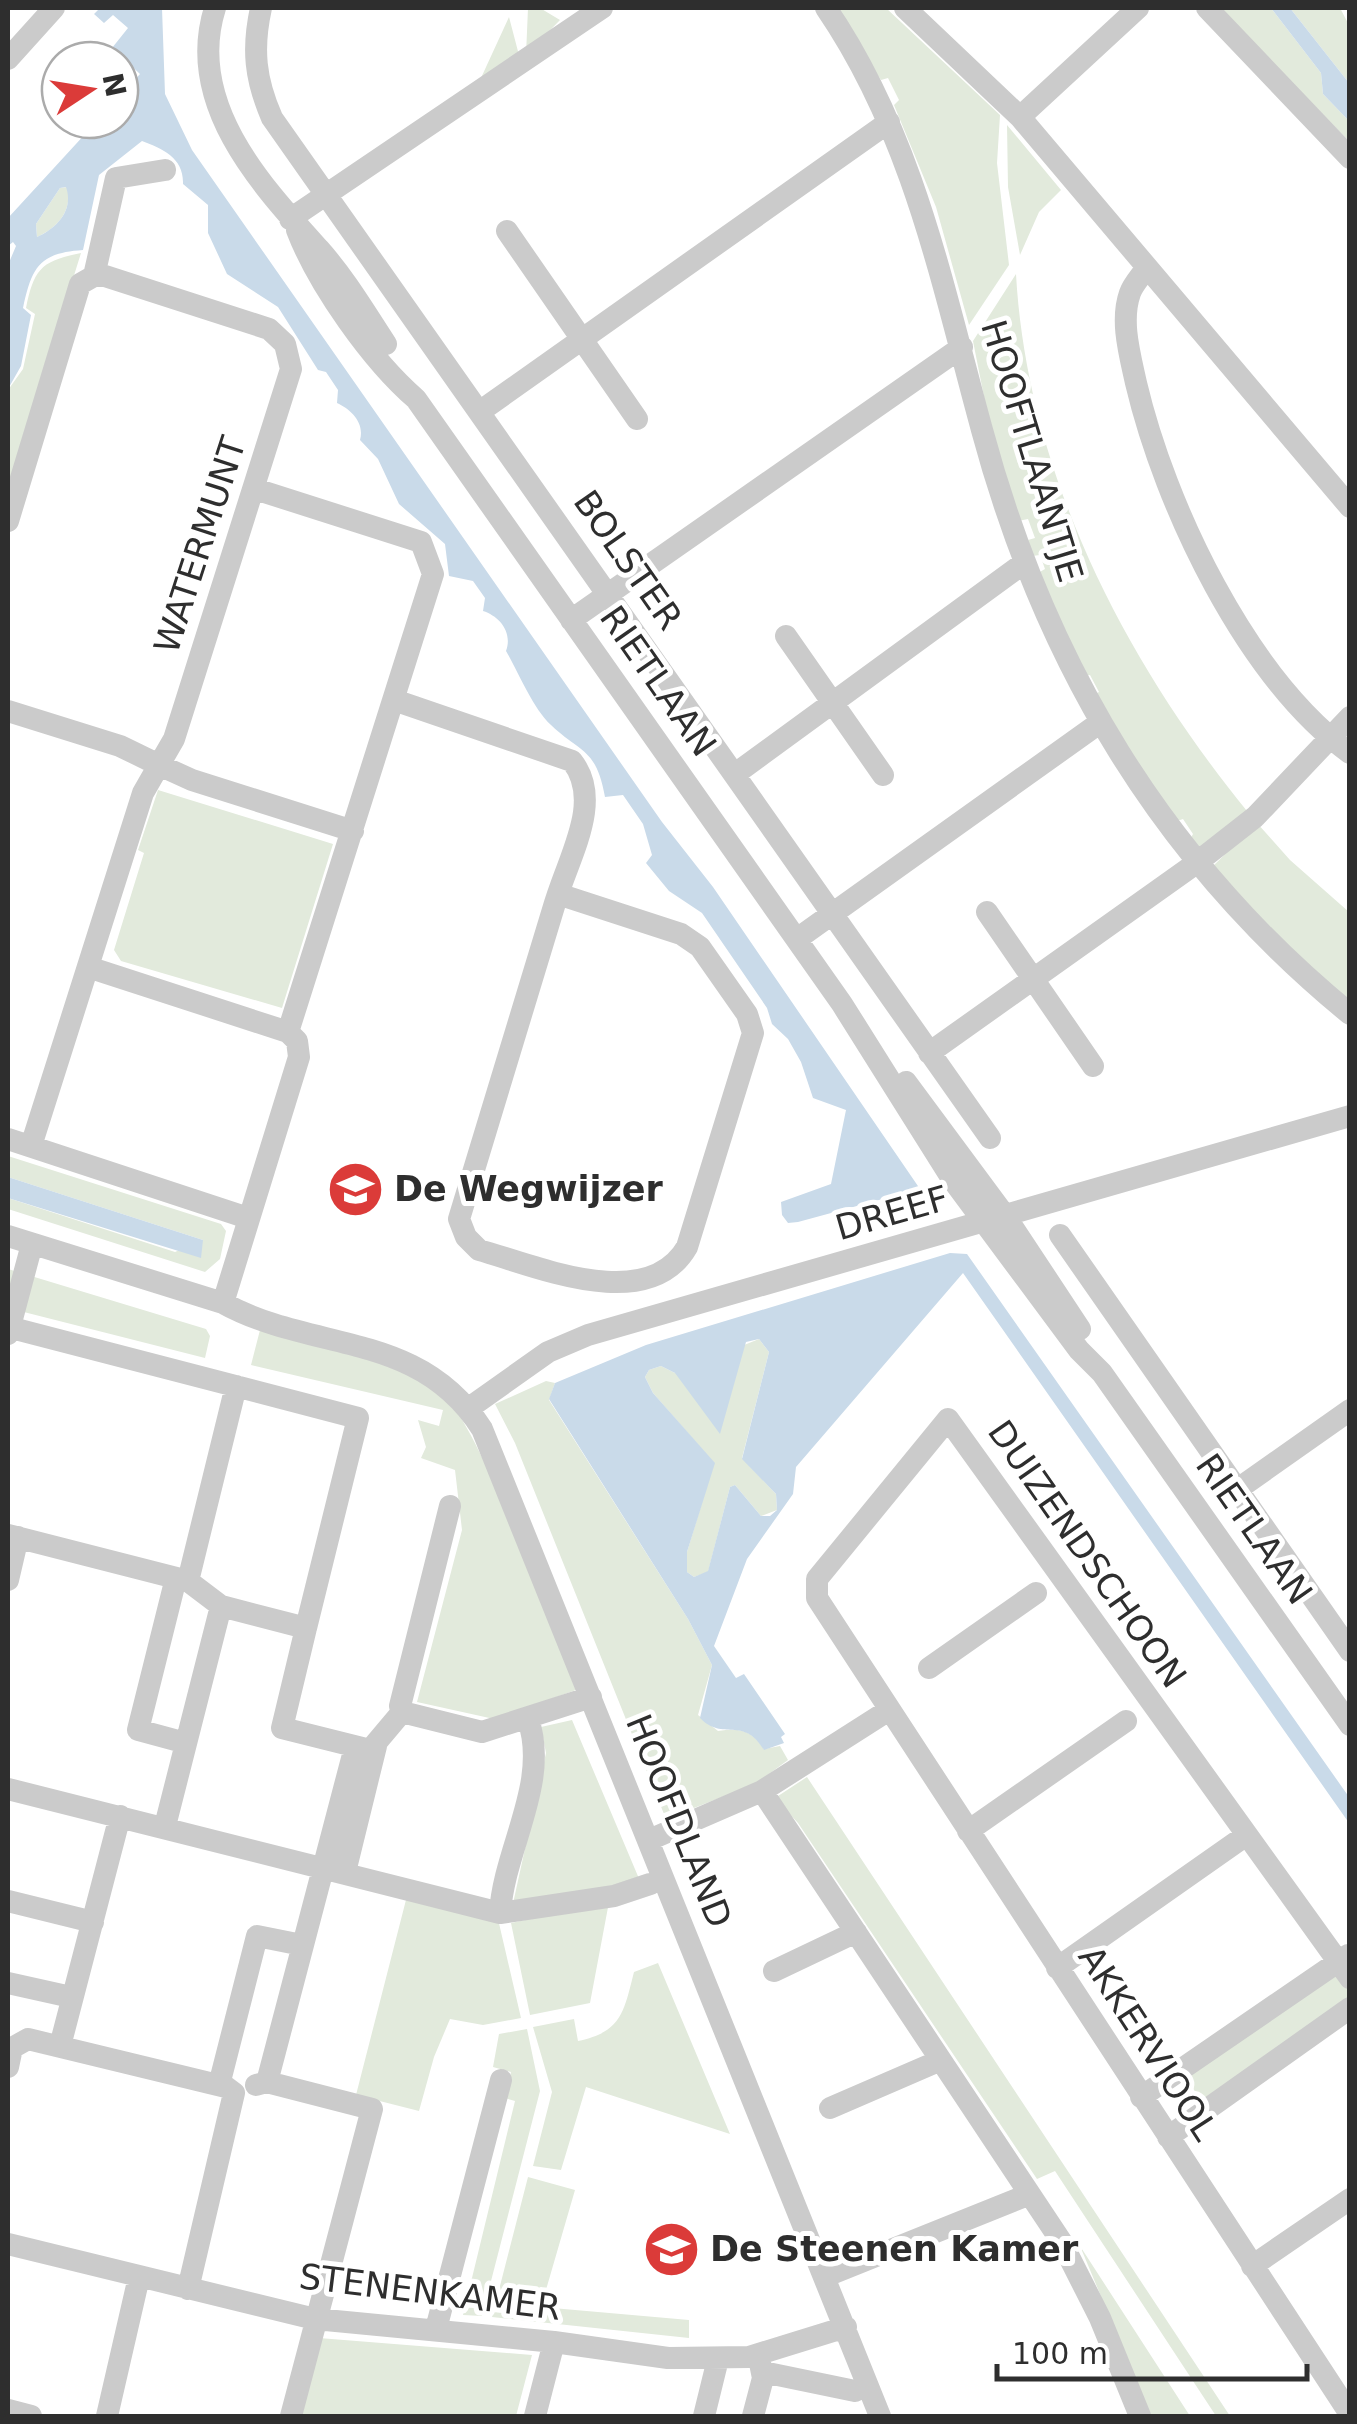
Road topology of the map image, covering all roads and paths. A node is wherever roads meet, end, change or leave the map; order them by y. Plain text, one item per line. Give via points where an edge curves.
1 (54, 8) edge
2 (215, 8) edge
3 (261, 8) edge
4 (602, 8) edge
5 (826, 8) edge
6 (904, 8) edge
7 (1138, 8) edge
8 (1207, 8) edge
9 (8, 58) edge
10 (1020, 117) junction
11 (889, 122) junction
12 (1350, 158) edge
13 (165, 170) dead end
14 (326, 195) junction
15 (294, 224) junction
16 (508, 231) dead end
17 (1146, 267) junction
18 (94, 276) junction
19 (582, 338) junction
20 (962, 347) junction
21 (482, 410) junction
22 (637, 419) dead end
23 (255, 488) junction
24 (1350, 508) edge
25 (8, 521) edge
26 (1024, 563) junction
27 (610, 594) junction
28 (572, 620) junction
29 (786, 636) dead end
30 (394, 700) junction
31 (832, 702) junction
32 (8, 711) edge
33 (1350, 717) edge
34 (1098, 724) junction
35 (1330, 738) junction
36 (1350, 753) edge
37 (159, 765) junction
38 (735, 774) junction
39 (883, 775) dead end
40 (352, 830) junction
41 (1196, 864) junction
42 (558, 894) junction
43 (987, 912) dead end
44 (831, 913) junction
45 (797, 939) junction
46 (91, 968) junction
47 (1034, 980) junction
48 (1350, 1014) edge
49 (288, 1032) junction
50 (929, 1053) junction
51 (1093, 1066) dead end
52 (1350, 1116) edge
53 (990, 1138) dead end
54 (8, 1139) edge
55 (31, 1146) junction
56 (248, 1218) junction
57 (994, 1220) junction
58 (1060, 1235) dead end
59 (8, 1236) edge
60 (32, 1244) junction
61 (666, 1271) junction
62 (223, 1304) junction
63 (676, 1312) junction
64 (8, 1329) edge
65 (236, 1386) junction
66 (468, 1408) junction
67 (1350, 1410) edge
68 (1233, 1493) junction
69 (450, 1506) dead end
70 (13, 1536) edge
71 (827, 1566) joint
72 (182, 1579) junction
73 (8, 1580) edge
74 (1036, 1593) dead end
75 (221, 1606) junction
76 (306, 1628) junction
77 (1350, 1651) edge
78 (929, 1668) dead end
79 (591, 1697) junction
80 (889, 1710) junction
81 (402, 1712) junction
82 (528, 1720) junction
83 (1126, 1721) dead end
84 (1350, 1725) edge
85 (186, 1743) junction
86 (366, 1746) junction
87 (8, 1789) edge
88 (762, 1791) junction
89 (120, 1816) junction
90 (165, 1826) junction
91 (968, 1832) junction
92 (1245, 1836) junction
93 (649, 1840) junction
94 (334, 1869) junction
95 (650, 1884) dead end
96 (8, 1901) edge
97 (500, 1913) junction
98 (94, 1922) junction
99 (856, 1932) junction
100 (302, 1945) junction
101 (1343, 1963) edge
102 (1057, 1968) junction
103 (774, 1971) dead end
104 (8, 1983) edge
105 (62, 1995) dead end
106 (1350, 2008) edge
107 (60, 2046) junction
108 (941, 2060) junction
109 (8, 2066) edge
110 (501, 2080) dead end
111 (267, 2082) junction
112 (226, 2089) junction
113 (1141, 2097) junction
114 (830, 2108) dead end
115 (1168, 2137) junction
116 (1030, 2194) junction
117 (1350, 2199) edge
118 (8, 2244) edge
119 (1252, 2266) junction
120 (826, 2276) junction
121 (139, 2277) junction
122 (188, 2289) junction
123 (315, 2319) junction
124 (846, 2327) junction
125 (436, 2329) junction
126 (554, 2342) junction
127 (718, 2359) junction
128 (760, 2363) junction
129 (854, 2391) dead end
130 (1345, 2399) edge
131 (8, 2410) edge
132 (31, 2416) edge
133 (107, 2416) edge
134 (291, 2416) edge
135 (535, 2416) edge
136 (704, 2416) edge
137 (754, 2416) edge
138 (880, 2416) edge
139 (1140, 2416) edge

1 - 9 street
2 - 15 street, RIETLAAN via 208,66 217,108
3 - 14 street, BOLSTER via 254,41 257,83 272,118
4 - 14 street
5 - 11 street, HOOFTLAANTJE
6 - 10 street
7 - 10 street
8 - 12 street
10 - 17 street
11 - 19 street
11 - 20 street, HOOFTLAANTJE
13 - 18 street via 116,178
14 - 15 street
14 - 21 street, BOLSTER
15 - 28 street, RIETLAAN via 354,294 416,399
16 - 19 street
17 - 24 street
17 - 35 street via 1130,293 1126,342 1147,430 1181,520 1214,588
18 - 23 street, WATERMUNT via 281,338 291,369
18 - 25 street via 80,284
19 - 21 street
19 - 22 street
20 - 26 street, HOOFTLAANTJE
20 - 27 street
21 - 27 street, BOLSTER
23 - 30 street via 421,542 434,574
23 - 37 street, WATERMUNT via 174,740
26 - 31 street
26 - 34 street, HOOFTLAANTJE
27 - 28 street
27 - 38 street, BOLSTER
28 - 45 street, RIETLAAN
29 - 31 street
30 - 40 street
30 - 42 street via 572,761 585,777 588,800
31 - 38 street
31 - 39 street
32 - 37 street
33 - 35 street
34 - 41 street, HOOFTLAANTJE
34 - 44 street
35 - 36 street
35 - 41 street via 1255,817
37 - 40 street
37 - 46 street, WATERMUNT via 144,793
38 - 44 street, BOLSTER
40 - 49 street
41 - 47 street
41 - 48 street, HOOFTLAANTJE via 1283,960
42 - 61 street via 700,946 753,1033 687,1247
42 - 61 street via 459,1219 479,1250 597,1283
43 - 47 street
44 - 45 street
44 - 50 street, BOLSTER
45 - 57 street, RIETLAAN
46 - 49 street
46 - 55 street, WATERMUNT
47 - 50 street
47 - 51 street
49 - 56 street via 299,1057
50 - 53 street, BOLSTER
52 - 57 street, DREEF
54 - 55 street
55 - 56 street
56 - 62 street
57 - 63 street, DREEF
57 - 84 street, RIETLAAN via 1079,1350 1102,1372
58 - 68 street
59 - 60 street, HOOFDLAND
60 - 62 street, HOOFDLAND
60 - 64 street
61 - 63 street
62 - 66 street, HOOFDLAND via 256,1321 324,1334 422,1368
63 - 66 street, DREEF via 566,1344
64 - 65 street
65 - 72 street
65 - 76 street via 358,1418
66 - 79 street, HOOFDLAND via 482,1428
67 - 68 street
68 - 77 street
69 - 81 street
70 - 72 street
70 - 73 street
71 - 80 street, AKKERVIOOL via 817,1579 817,1598
71 - 92 street, DUIZENDSCHOON via 948,1418
72 - 75 street
72 - 85 street via 138,1730
74 - 78 street
75 - 76 street
75 - 85 street
76 - 86 street via 282,1728
79 - 82 street
79 - 93 street, HOOFDLAND
80 - 88 street
80 - 91 street, AKKERVIOOL
81 - 82 street via 482,1732
81 - 86 street
82 - 97 street via 536,1754
83 - 91 street
85 - 90 street
86 - 94 street
87 - 89 street
88 - 93 street
88 - 99 street
89 - 90 street
89 - 98 street
90 - 94 street
91 - 102 street, AKKERVIOOL
92 - 101 street, DUIZENDSCHOON
92 - 102 street
93 - 120 street, HOOFDLAND
94 - 97 street
94 - 100 street
95 - 97 street
96 - 98 street
98 - 107 street
99 - 103 street
99 - 108 street
100 - 111 street
100 - 112 street via 257,1936
101 - 113 street
102 - 113 street, AKKERVIOOL
104 - 105 street
106 - 115 street
107 - 109 street via 19,2042
107 - 112 street
108 - 114 street
108 - 116 street
110 - 125 street
111 - 112 street
111 - 123 street via 372,2109
112 - 122 street
113 - 115 street, AKKERVIOOL
115 - 119 street, AKKERVIOOL
116 - 120 street
116 - 139 street via 1100,2318
117 - 119 street
118 - 121 street, STENENKAMER
119 - 130 street, AKKERVIOOL
120 - 124 street, HOOFDLAND
121 - 122 street, STENENKAMER
121 - 133 street
122 - 123 street, STENENKAMER
123 - 125 street, STENENKAMER
123 - 134 street
124 - 128 street, STENENKAMER
124 - 138 street, HOOFDLAND
125 - 126 street, STENENKAMER
126 - 127 street, STENENKAMER
126 - 135 street
127 - 128 street, STENENKAMER
127 - 136 street
128 - 129 street
128 - 137 street
131 - 132 street

